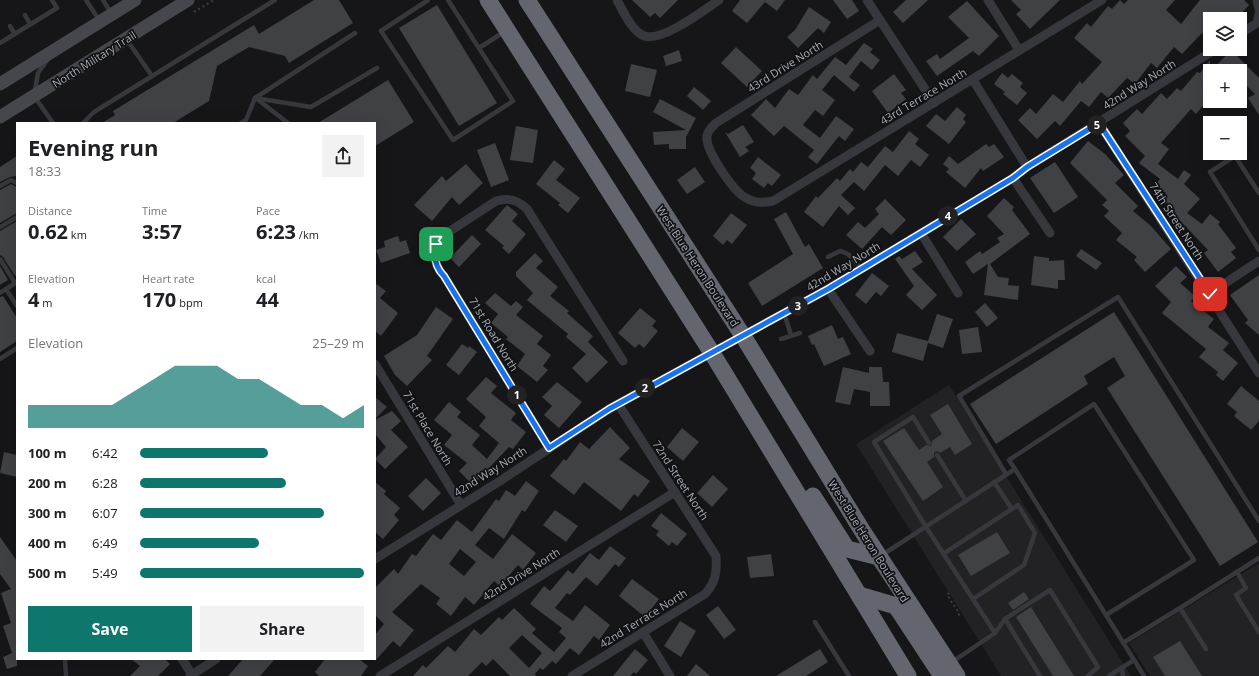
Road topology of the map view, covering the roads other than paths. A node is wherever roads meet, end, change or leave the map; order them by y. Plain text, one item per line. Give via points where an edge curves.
1 (52, 0) edge
2 (86, 0) edge
3 (103, 0) edge
4 (135, 0) edge
5 (188, 0) edge
6 (275, 0) edge
7 (428, 0) edge
8 (448, 0) edge
9 (488, 0) edge
10 (527, 0) edge
11 (616, 0) edge
12 (719, 0) edge
13 (867, 0) edge
14 (988, 0) edge
15 (1102, 0) edge
16 (1257, 0) edge
17 (1259, 9) edge
18 (112, 14) junction
19 (1259, 14) edge
20 (25, 16) dead end
21 (880, 20) junction
22 (101, 22) junction
23 (30, 24) junction
24 (10, 26) dead end
25 (1247, 29) edge
26 (507, 30) junction
27 (355, 33) dead end
28 (15, 34) junction
29 (126, 38) junction
30 (0, 42) edge
31 (479, 48) junction
32 (1019, 50) junction
33 (54, 51) junction
34 (1205, 56) edge
35 (377, 68) dead end
36 (152, 76) junction
37 (973, 80) junction
38 (0, 84) edge
39 (34, 96) junction
40 (255, 98) junction
41 (934, 103) junction
42 (0, 117) edge
43 (52, 122) edge
44 (84, 122) edge
45 (243, 122) edge
46 (287, 122) edge
47 (1099, 123) junction
48 (1027, 167) junction
49 (1013, 178) junction
50 (16, 182) edge
51 (0, 186) edge
52 (1259, 193) edge
53 (754, 202) joint
54 (16, 218) edge
55 (0, 227) edge
56 (921, 233) junction
57 (1050, 233) dead end
58 (1259, 250) edge
59 (828, 257) dead end
60 (0, 259) edge
61 (1259, 261) edge
62 (861, 269) junction
63 (16, 282) edge
64 (6, 289) junction
65 (828, 289) junction
66 (0, 293) edge
67 (958, 293) dead end
68 (1210, 294) junction
69 (16, 304) edge
70 (784, 313) junction
71 (800, 333) dead end
72 (791, 335) junction
73 (743, 336) junction
74 (781, 339) dead end
75 (16, 349) edge
76 (870, 351) dead end
77 (712, 353) junction
78 (0, 359) edge
79 (623, 361) dead end
80 (376, 366) edge
81 (1259, 373) edge
82 (618, 404) junction
83 (929, 443) dead end
84 (549, 448) junction
85 (937, 455) dead end
86 (778, 461) junction
87 (1015, 469) junction
88 (1006, 474) junction
89 (994, 482) junction
90 (675, 492) junction
91 (966, 501) junction
92 (461, 504) junction
93 (1012, 509) junction
94 (1259, 521) edge
95 (926, 527) junction
96 (943, 554) junction
97 (376, 557) edge
98 (879, 557) junction
99 (1259, 558) edge
100 (717, 572) joint
101 (1237, 572) junction
102 (860, 595) junction
103 (973, 599) junction
104 (1180, 608) junction
105 (1106, 615) junction
106 (1005, 619) junction
107 (815, 622) dead end
108 (642, 632) junction
109 (1259, 632) edge
110 (995, 633) junction
111 (1123, 642) junction
112 (1206, 649) dead end
113 (65, 660) edge
114 (183, 660) edge
115 (215, 660) edge
116 (1134, 660) junction
117 (1122, 668) junction
118 (949, 672) edge
119 (66, 676) edge
120 (192, 676) edge
121 (380, 676) edge
122 (572, 676) edge
123 (670, 676) edge
124 (849, 676) edge
125 (908, 676) edge
126 (1040, 676) edge
127 (1088, 676) edge
128 (1109, 676) edge
129 (1123, 676) edge
130 (1144, 676) edge

1 - 23 lane via 57,8
2 - 22 lane
3 - 18 lane
4 - 18 main road
5 - 29 main road, North Military Trail
6 - 36 lane
7 - 31 lane via 381,31 453,140 513,101
8 - 31 lane
9 - 26 highway
10 - 73 highway, West Blue Heron Boulevard
11 - 12 street via 635,30 650,38 664,34
13 - 21 street
14 - 32 street
15 - 32 street, 43rd Terrace North
16 - 17 street
18 - 22 main road
19 - 25 street via 1257,23
20 - 23 lane
21 - 41 street
21 - 53 street, 43rd Drive North via 710,128 707,136 709,149 733,187
22 - 33 main road
23 - 28 lane
24 - 28 lane
26 - 31 lane
26 - 77 highway
27 - 40 lane
28 - 30 lane
29 - 36 lane
29 - 39 main road, North Military Trail
32 - 37 street, 43rd Terrace North
33 - 38 main road
33 - 39 lane via 38,73
34 - 47 street, 42nd Way North
35 - 40 lane via 311,107
36 - 44 lane via 94,112
37 - 41 street, 43rd Terrace North
37 - 48 street
39 - 42 main road, North Military Trail
39 - 43 lane
40 - 45 lane via 246,120
40 - 46 lane
41 - 53 street, 43rd Terrace North via 773,201
47 - 48 street, 42nd Way North
47 - 68 street, 74th Street North
48 - 49 street, 42nd Way North
49 - 56 street, 42nd Way North
49 - 57 street
50 - 51 lane via 11,180
52 - 58 lane via 1235,156 1210,172
54 - 55 lane
56 - 62 street, 42nd Way North
56 - 67 street
59 - 62 lane via 840,251 845,252
60 - 63 lane
61 - 68 street
62 - 65 street, 42nd Way North
63 - 64 lane
64 - 66 lane
64 - 69 lane
65 - 70 street, 42nd Way North
65 - 76 street
68 - 81 street, 74th Street North
70 - 72 lane
70 - 73 street, 42nd Way North
71 - 72 lane
72 - 74 lane
73 - 77 street, 42nd Way North
73 - 98 highway, West Blue Heron Boulevard
75 - 78 lane
77 - 82 street, 42nd Way North
77 - 86 highway
79 - 84 street, 71st Road North via 527,209 514,200 496,200 441,237 434,253 438,270
80 - 92 street, 71st Place North
82 - 84 street, 42nd Way North
82 - 90 street, 72nd Street North
83 - 95 lane via 913,417 874,442
84 - 92 street, 42nd Way North
85 - 91 lane
86 - 98 highway via 806,485 847,549
86 - 102 highway
87 - 88 lane
87 - 105 lane
87 - 105 lane via 1009,460 1094,404 1194,560
88 - 89 lane
88 - 94 lane via 959,396 1118,297
89 - 91 lane
89 - 93 lane
90 - 100 street, 72nd Street North via 716,556
90 - 121 street, 42nd Drive North
91 - 95 lane
92 - 97 street, 42nd Way North
93 - 96 lane
93 - 103 lane via 1018,505 1035,533 1024,565
95 - 96 lane
95 - 98 lane
96 - 103 lane
98 - 118 highway, West Blue Heron Boulevard
99 - 101 lane
100 - 108 street, 42nd Terrace North via 710,588 704,594
101 - 104 lane
101 - 109 lane via 1246,588 1236,595
102 - 118 highway via 896,606
102 - 125 highway
103 - 110 lane
104 - 111 lane
104 - 112 lane
105 - 111 lane
106 - 110 lane
106 - 126 lane
106 - 127 lane via 1050,590 1098,668
107 - 124 lane
108 - 122 street, 42nd Terrace North
108 - 123 street
110 - 118 lane
111 - 116 lane
113 - 119 lane
114 - 120 street
115 - 120 street
116 - 117 lane
116 - 130 lane
117 - 128 lane
117 - 129 lane

